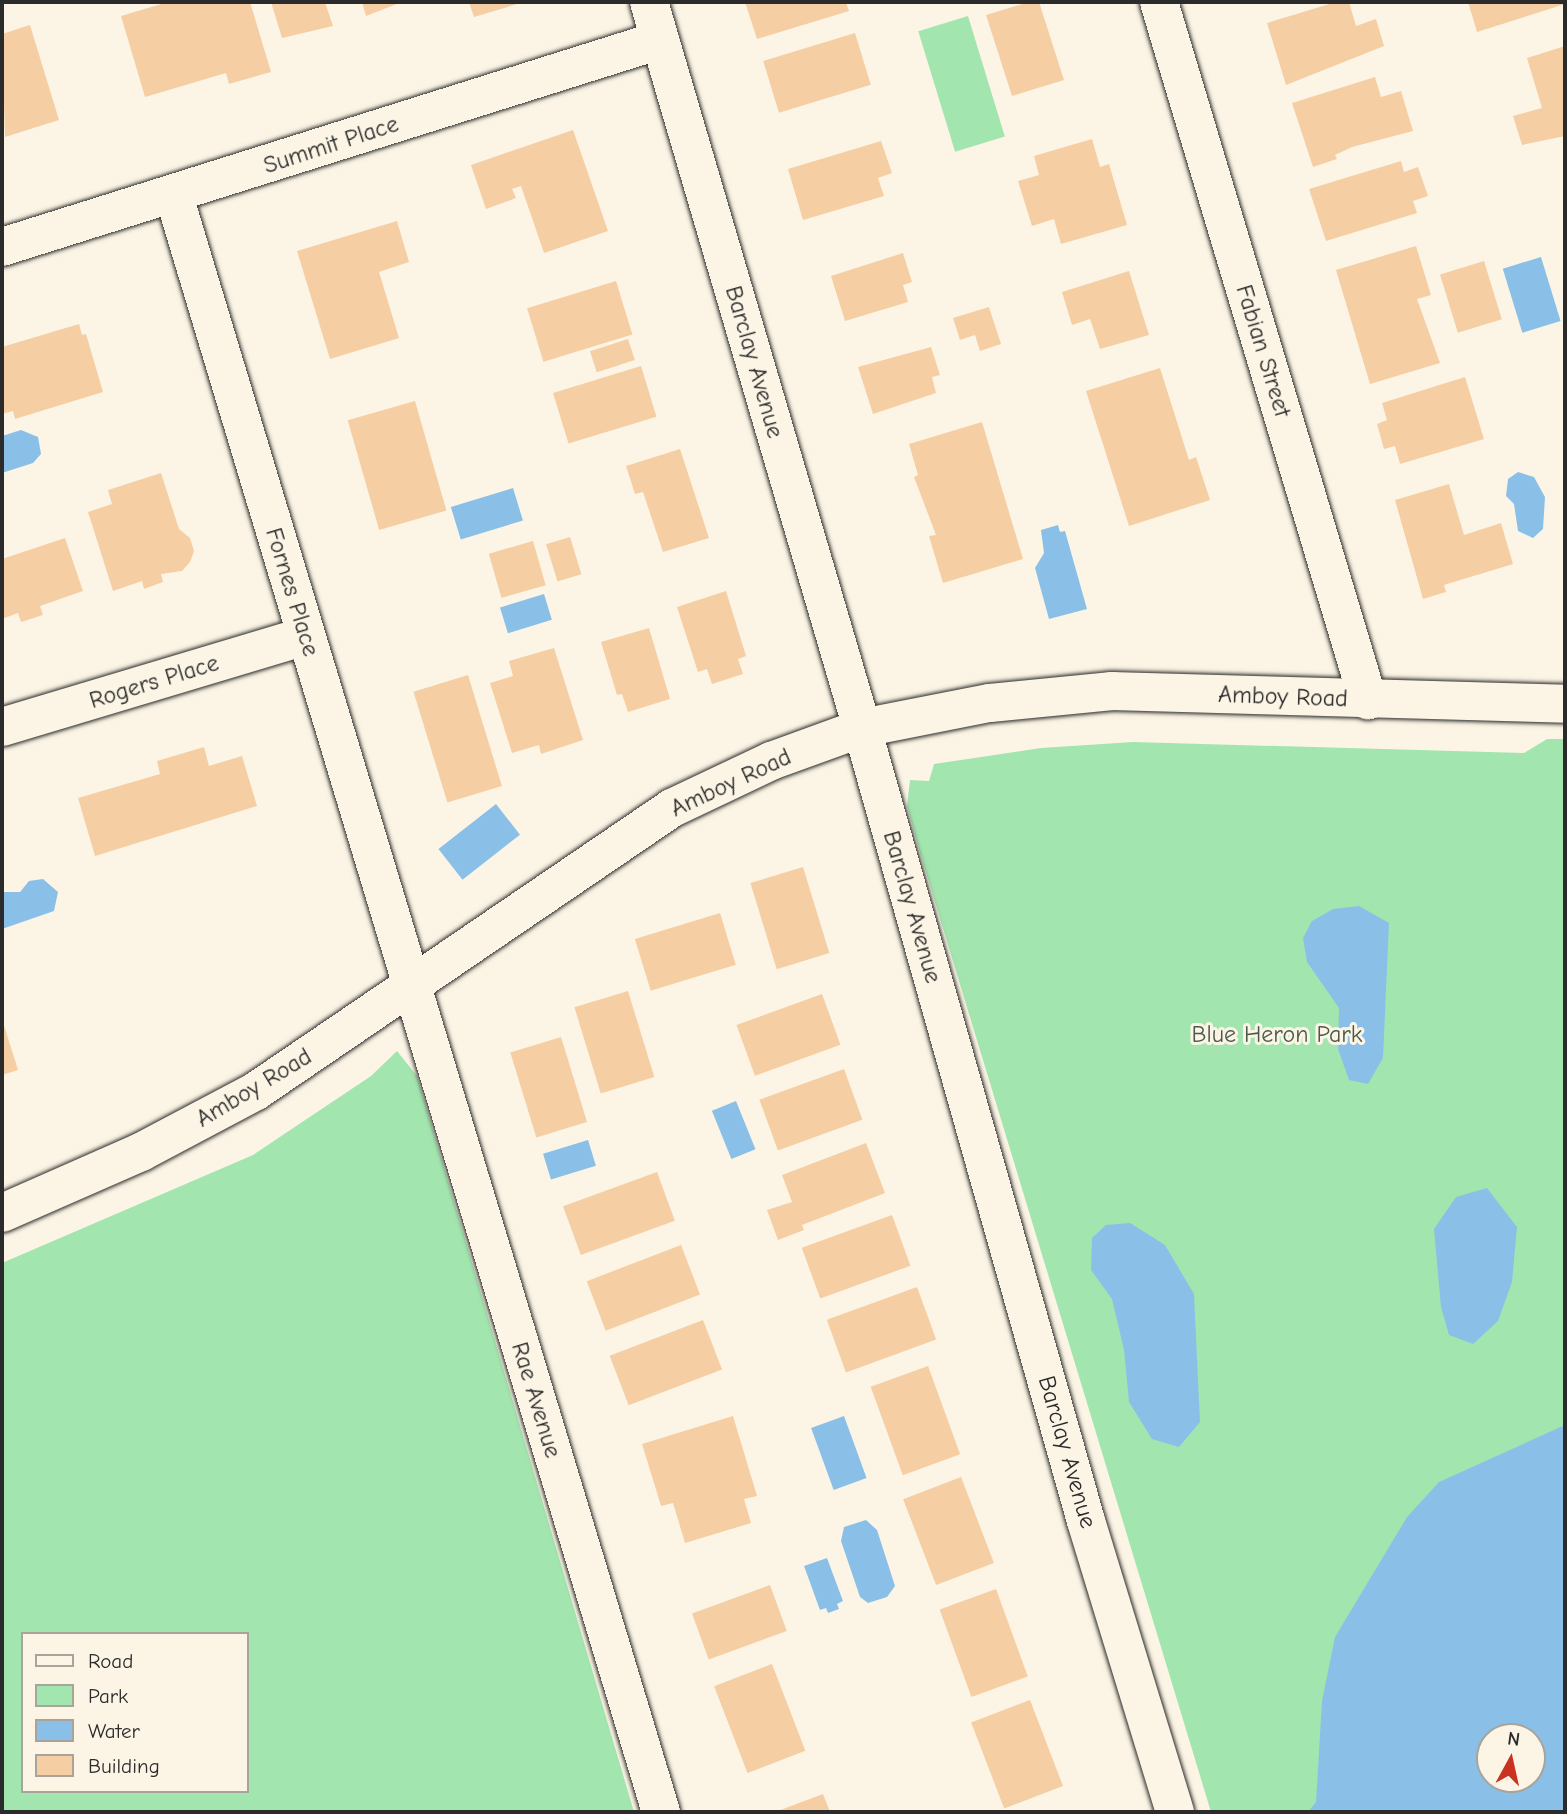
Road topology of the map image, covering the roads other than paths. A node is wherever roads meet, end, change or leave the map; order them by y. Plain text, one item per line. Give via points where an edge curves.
1 (649, 2) edge
2 (1159, 2) edge
3 (660, 40) junction
4 (174, 196) junction
5 (2, 247) edge
6 (306, 636) junction
7 (1368, 700) junction
8 (1565, 704) edge
9 (2, 727) edge
10 (862, 728) junction
11 (411, 988) junction
12 (2, 1213) edge
13 (661, 1812) edge
14 (1175, 1812) edge

1 - 3 street, Barclay Avenue
2 - 7 street, Fabian Street
3 - 4 street, Summit Place
3 - 10 street, Barclay Avenue
4 - 5 street, Summit Place
4 - 6 street, Fornes Place
6 - 9 street, Rogers Place
6 - 11 street, Fornes Place
7 - 8 street, Amboy Road
7 - 10 street, Amboy Road via 1112,691 990,703
10 - 11 street, Amboy Road via 771,761 672,808
10 - 14 street, Barclay Avenue via 1086,1521
11 - 12 street, Amboy Road via 256,1091 141,1152
11 - 13 street, Rae Avenue

